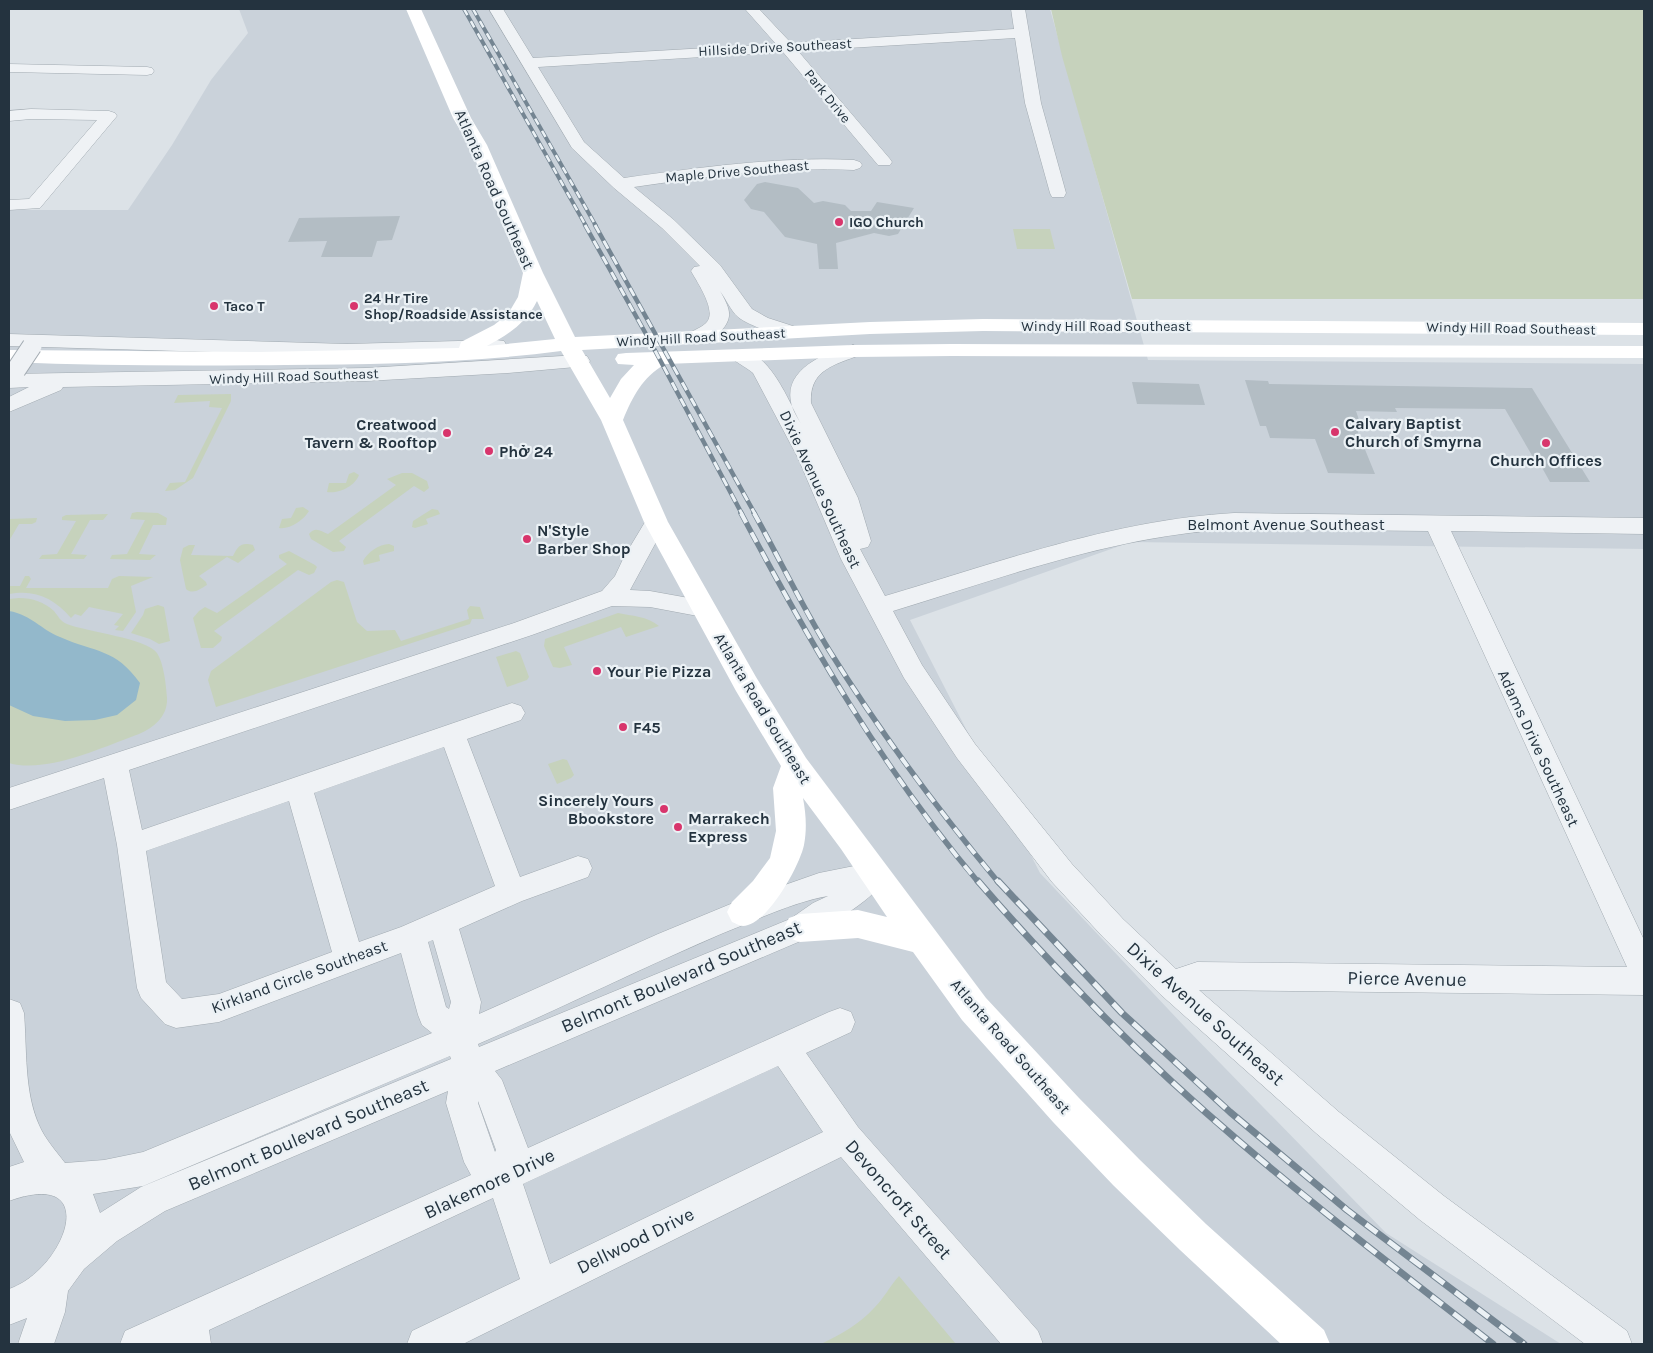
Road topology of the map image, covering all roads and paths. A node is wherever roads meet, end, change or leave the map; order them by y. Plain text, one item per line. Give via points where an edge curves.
1 (413, 9) edge
2 (496, 9) edge
3 (752, 9) edge
4 (1018, 9) edge
5 (1023, 33) junction
6 (786, 47) junction
7 (528, 63) junction
8 (9, 68) edge
9 (147, 71) dead end
10 (9, 116) edge
11 (884, 162) dead end
12 (854, 165) dead end
13 (620, 184) junction
14 (1058, 193) dead end
15 (9, 205) edge
16 (690, 246) junction
17 (533, 273) junction
18 (1644, 329) edge
19 (792, 332) junction
20 (696, 337) junction
21 (9, 340) edge
22 (34, 343) junction
23 (469, 347) junction
24 (853, 351) junction
25 (573, 352) junction
26 (1644, 352) edge
27 (739, 355) junction
28 (660, 358) junction
29 (10, 371) edge
30 (76, 381) junction
31 (9, 405) edge
32 (612, 420) junction
33 (656, 522) junction
34 (1436, 524) junction
35 (1644, 526) edge
36 (610, 597) junction
37 (879, 606) junction
38 (703, 608) junction
39 (512, 713) dead end
40 (452, 734) junction
41 (115, 764) junction
42 (796, 766) junction
43 (300, 788) junction
44 (9, 799) edge
45 (132, 845) junction
46 (578, 868) dead end
47 (874, 874) junction
48 (512, 892) junction
49 (743, 912) junction
50 (443, 923) junction
51 (800, 928) junction
52 (411, 936) junction
53 (923, 940) junction
54 (349, 959) junction
55 (1644, 971) edge
56 (1644, 981) edge
57 (1171, 984) junction
58 (9, 1013) edge
59 (840, 1022) dead end
60 (783, 1047) junction
61 (465, 1051) junction
62 (16, 1097) junction
63 (9, 1130) edge
64 (846, 1138) junction
65 (503, 1176) junction
66 (59, 1179) junction
67 (9, 1184) edge
68 (73, 1256) junction
69 (51, 1283) junction
70 (540, 1286) junction
71 (9, 1307) edge
72 (191, 1333) edge
73 (36, 1344) edge
74 (138, 1344) edge
75 (425, 1344) edge
76 (1025, 1344) edge
77 (1310, 1344) edge
78 (1614, 1344) edge

1 - 17 main road, Atlanta Road Southeast via 462,118 478,145
2 - 7 street
3 - 6 street, Park Drive
4 - 5 street
5 - 6 street, Hillside Drive Southeast
5 - 14 street via 1033,104
6 - 7 street, Hillside Drive Southeast
6 - 11 street, Park Drive
7 - 13 street via 578,145
8 - 9 street
10 - 15 street via 109,116 34,204
12 - 13 street, Maple Drive Southeast via 831,163 744,169
13 - 16 street
16 - 19 street via 714,268 745,313
16 - 20 street via 720,311 718,322
17 - 23 main road via 526,302 516,317 505,327
17 - 25 main road, Atlanta Road Southeast
18 - 19 main road, Windy Hill Road Southeast via 1066,325 921,326
19 - 20 main road, Windy Hill Road Southeast
20 - 25 main road, Windy Hill Road Southeast
21 - 22 street, Windy Hill Road Southeast
22 - 23 street, Windy Hill Road Southeast via 347,350
22 - 29 street, bridge
23 - 25 street, Windy Hill Road Southeast
24 - 26 main road, Windy Hill Road Southeast
24 - 27 main road, Windy Hill Road Southeast
24 - 37 street, Dixie Avenue Southeast via 828,360 808,374 800,395 847,498
25 - 28 main road, Windy Hill Road Southeast
25 - 29 main road, Windy Hill Road Southeast via 235,369
25 - 30 street, Windy Hill Road Southeast via 516,367
25 - 32 main road, Atlanta Road Southeast
27 - 28 main road, Windy Hill Road Southeast
27 - 37 street, Dixie Avenue Southeast via 761,370 798,437 852,559
28 - 32 main road via 643,368 627,384
29 - 30 street, Windy Hill Road Southeast
30 - 31 street via 49,386
32 - 33 main road, Atlanta Road Southeast
33 - 36 street via 625,580
33 - 38 main road, Atlanta Road Southeast
34 - 35 street, Belmont Avenue Southeast
34 - 37 street, Belmont Avenue Southeast via 1234,521 1168,526 1080,545
34 - 55 street, Adams Drive Southeast
36 - 38 street via 650,599
36 - 41 street via 524,629
37 - 57 street, Dixie Avenue Southeast via 929,697 993,787 1062,873
38 - 42 main road, Atlanta Road Southeast
39 - 40 street
40 - 43 street
40 - 48 street
41 - 44 street
41 - 45 street
42 - 47 main road, Atlanta Road Southeast
42 - 49 main road via 788,785 792,814 789,850 771,883
43 - 45 street
43 - 54 street
45 - 54 street, Kirkland Circle Southeast via 152,988 176,1014 220,1008
46 - 48 street, Kirkland Circle Southeast
47 - 49 street, Belmont Boulevard Southeast via 819,885
47 - 51 street, Belmont Boulevard Southeast via 833,909
47 - 53 main road, Atlanta Road Southeast
48 - 50 street, Kirkland Circle Southeast
49 - 61 street, Belmont Boulevard Southeast
50 - 52 street, Kirkland Circle Southeast
50 - 61 street via 466,1002
51 - 53 main road via 858,924
51 - 61 street, Belmont Boulevard Southeast
52 - 54 street, Kirkland Circle Southeast
52 - 61 street via 433,1015
53 - 77 main road, Atlanta Road Southeast via 974,1009 1066,1110 1193,1237
56 - 57 street, Pierce Avenue via 1197,976
57 - 78 street, Dixie Avenue Southeast via 1385,1170
58 - 62 street
59 - 60 street, Blakemore Drive
60 - 64 street, Devoncroft Street
60 - 65 street, Blakemore Drive
61 - 65 street via 462,1103 481,1162
61 - 66 street, Belmont Boulevard Southeast via 143,1169 104,1178
61 - 68 street, Belmont Boulevard Southeast via 153,1199 112,1224
62 - 63 street
62 - 66 street via 21,1121 30,1141
64 - 70 street, Dellwood Drive
64 - 76 street, Devoncroft Street
65 - 70 street
65 - 72 street, Blakemore Drive
66 - 67 street, Belmont Boulevard Southeast via 38,1176
66 - 68 street via 73,1189 82,1202 81,1237
68 - 69 street
69 - 71 street via 32,1297
69 - 73 street via 47,1312
70 - 75 street, Dellwood Drive
72 - 74 street, Blakemore Drive

